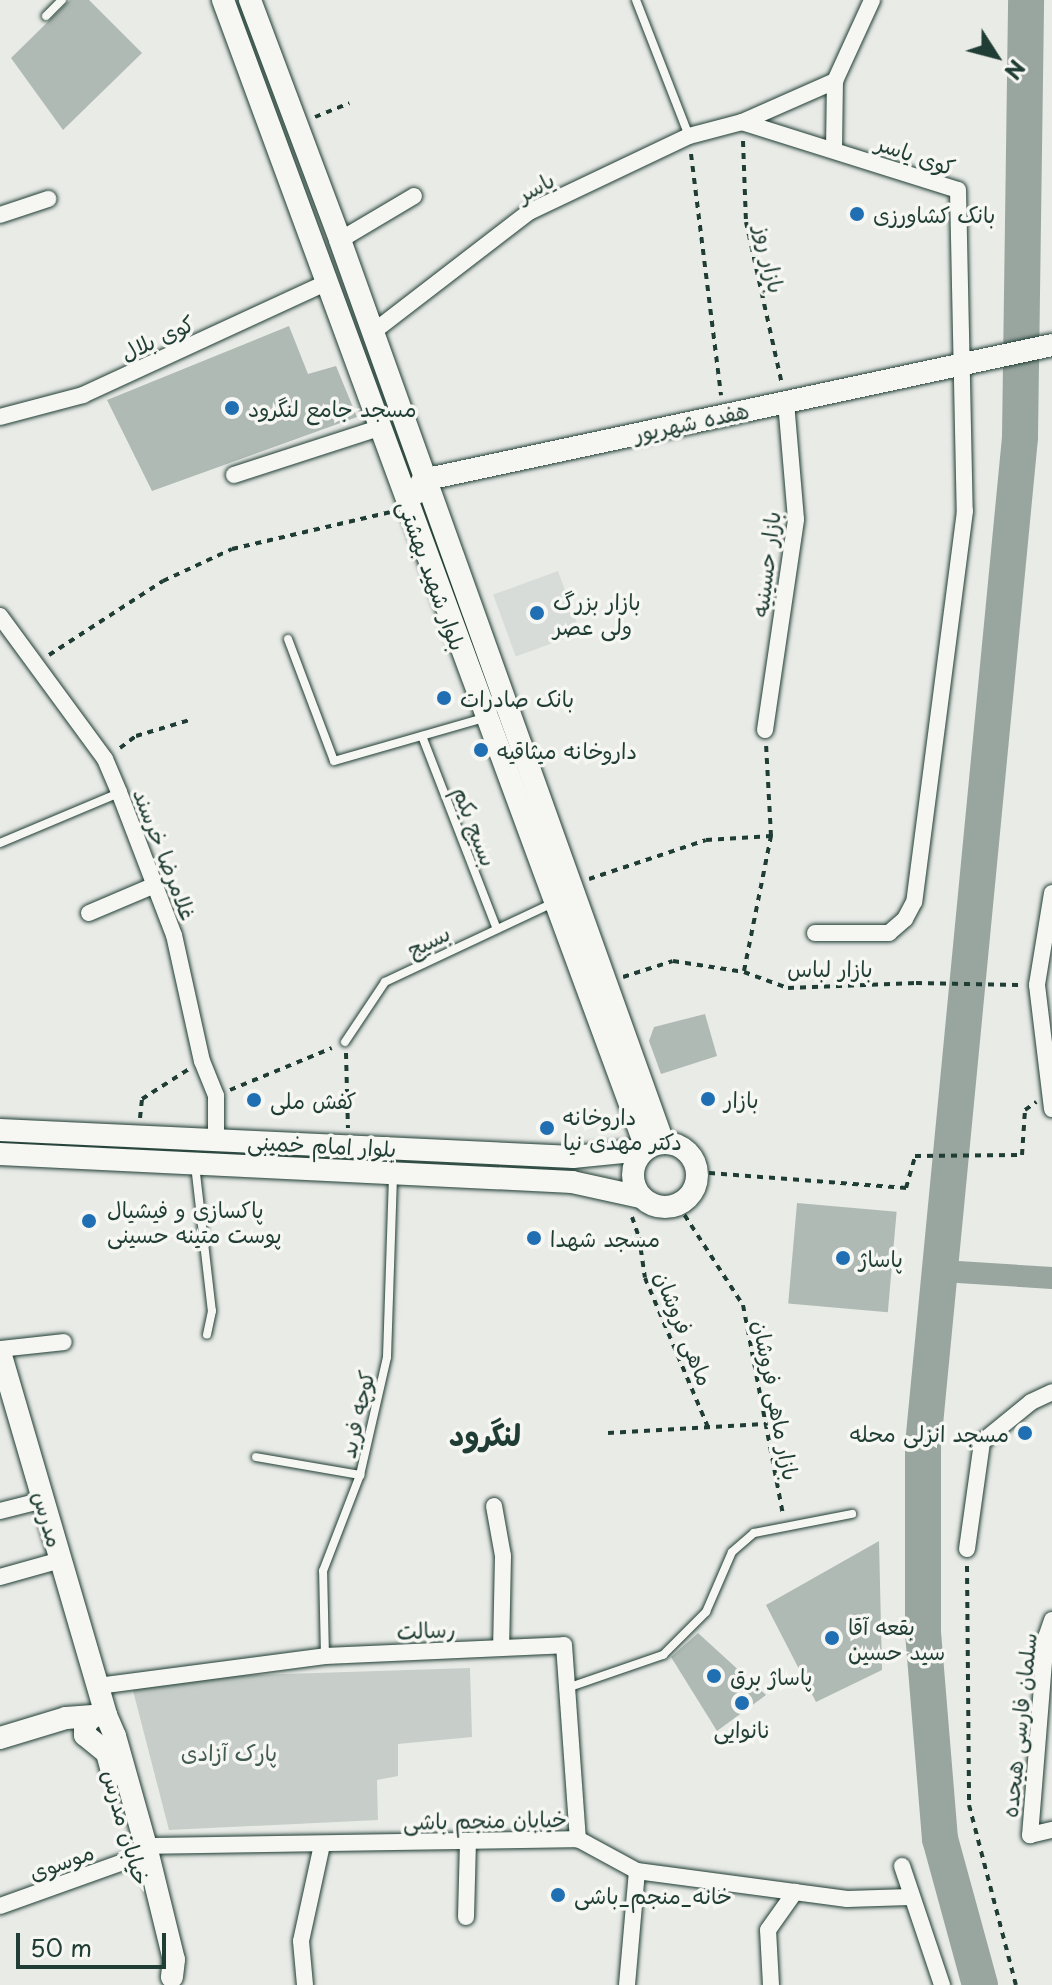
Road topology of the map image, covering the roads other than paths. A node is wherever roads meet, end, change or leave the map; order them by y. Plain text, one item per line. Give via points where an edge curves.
1 (62, 0) edge
2 (223, 0) edge
3 (250, 0) edge
4 (636, 0) edge
5 (872, 0) edge
6 (46, 16) dead end
7 (835, 81) junction
8 (742, 122) junction
9 (689, 136) junction
10 (834, 150) junction
11 (414, 196) dead end
12 (48, 199) dead end
13 (0, 215) edge
14 (340, 240) junction
15 (328, 282) junction
16 (373, 332) junction
17 (1052, 345) edge
18 (959, 364) junction
19 (786, 402) junction
20 (0, 417) edge
21 (379, 428) junction
22 (234, 475) dead end
23 (423, 480) junction
24 (408, 507) junction
25 (0, 616) edge
26 (288, 639) dead end
27 (485, 718) junction
28 (765, 730) road end
29 (422, 736) junction
30 (119, 792) junction
31 (0, 843) edge
32 (155, 885) junction
33 (1052, 893) edge
34 (553, 903) junction
35 (89, 913) dead end
36 (497, 929) junction
37 (1049, 932) edge
38 (815, 933) dead end
39 (345, 1042) road end
40 (1050, 1102) edge
41 (0, 1130) edge
42 (216, 1139) junction
43 (651, 1147) junction
44 (0, 1154) edge
45 (195, 1164) junction
46 (393, 1174) junction
47 (632, 1195) junction
48 (207, 1334) dead end
49 (64, 1342) dead end
50 (0, 1350) edge
51 (1052, 1392) edge
52 (256, 1457) dead end
53 (360, 1475) junction
54 (43, 1500) junction
55 (494, 1506) dead end
56 (0, 1511) edge
57 (852, 1514) dead end
58 (967, 1549) road end
59 (61, 1560) junction
60 (0, 1577) edge
61 (1052, 1620) edge
62 (501, 1648) junction
63 (325, 1656) junction
64 (98, 1686) junction
65 (566, 1688) junction
66 (94, 1723) junction
67 (0, 1738) edge
68 (0, 1754) edge
69 (1052, 1830) edge
70 (578, 1839) junction
71 (468, 1841) junction
72 (322, 1845) junction
73 (142, 1851) junction
74 (902, 1866) dead end
75 (637, 1871) junction
76 (795, 1892) junction
77 (910, 1897) junction
78 (0, 1906) edge
79 (466, 1917) dead end
80 (172, 1982) edge
81 (305, 1985) edge
82 (627, 1985) edge
83 (771, 1985) edge
84 (942, 1985) edge

1 - 6 lane
2 - 15 main road, بلوار شهید بهشتی
3 - 14 main road, بلوار شهید بهشتی
4 - 9 lane
5 - 7 street
7 - 8 street, یاسر
7 - 10 street
8 - 9 street, یاسر
8 - 10 street, کوی یاسر
9 - 16 street, یاسر via 529,212
10 - 18 street, کوی یاسر via 958,190
11 - 14 street
12 - 13 street
14 - 16 main road, بلوار شهید بهشتی
15 - 20 street, کوی بلال via 83,395
15 - 21 main road, بلوار شهید بهشتی
16 - 23 main road, بلوار شهید بهشتی
17 - 18 main road, هفده شهریور
18 - 19 main road, هفده شهریور
18 - 38 street via 965,511 914,902 889,933
19 - 23 main road, هفده شهریور
19 - 28 street, بازار حسینیه via 796,519
21 - 22 street
21 - 24 main road, بلوار شهید بهشتی
23 - 24 main road
23 - 43 main road, بلوار شهید بهشتی via 606,983
24 - 27 main road, بلوار شهید بهشتی
25 - 30 street, غلامرضا خرسند via 105,759
26 - 29 lane via 334,761
27 - 29 lane
27 - 34 main road, بلوار شهید بهشتی
29 - 36 lane, بسیج یکم
30 - 31 lane
30 - 32 street, غلامرضا خرسند
32 - 35 street
32 - 42 street, غلامرضا خرسند via 174,935 202,1061 216,1096
33 - 37 street
34 - 36 lane, بسیج
34 - 43 main road, بلوار شهید بهشتی
36 - 39 lane, بسیج via 385,982
37 - 40 street via 1037,985
41 - 42 main road, بلوار امام خمینی
42 - 43 main road, بلوار امام خمینی via 573,1157
43 - 47 main road via 632,1173
43 - 47 main road via 682,1147 695,1162 692,1191 678,1205 658,1207
44 - 45 main road, بلوار امام خمینی
45 - 46 main road, بلوار امام خمینی
45 - 48 lane via 212,1311
46 - 47 main road, بلوار امام خمینی via 572,1182
46 - 53 lane, کوچه فرید via 387,1357
49 - 50 street
50 - 54 main road, مدرس
51 - 58 street via 1031,1402 982,1442
52 - 53 lane
53 - 63 lane, کوچه فرید via 323,1571
54 - 56 street
54 - 59 main road, مدرس
55 - 62 street via 503,1556
57 - 65 lane via 754,1533 732,1552 706,1612 663,1655
59 - 60 street
59 - 64 main road, مدرس
61 - 69 street, سلمان فارسی هیحده via 1046,1637 1030,1835
62 - 63 street, رسالت
62 - 65 street, رسالت via 564,1645
63 - 64 street, رسالت
64 - 66 main road, خیابان مدرس
65 - 70 street, رسالت
66 - 67 main road via 66,1718
66 - 68 main road
66 - 73 main road, خیابان مدرس
70 - 71 street, خیابان منجم باشی
70 - 75 street, خیابان منجم باشی
71 - 72 street, خیابان منجم باشی
71 - 79 street
72 - 73 street, خیابان منجم باشی
72 - 81 street via 301,1941
73 - 78 street, موسوی
73 - 80 main road, خیابان مدرس via 163,1961
74 - 77 street
75 - 76 street, خیابان منجم باشی
75 - 82 street
76 - 77 street, خیابان منجم باشی via 847,1899
76 - 83 street via 768,1930
77 - 84 street

